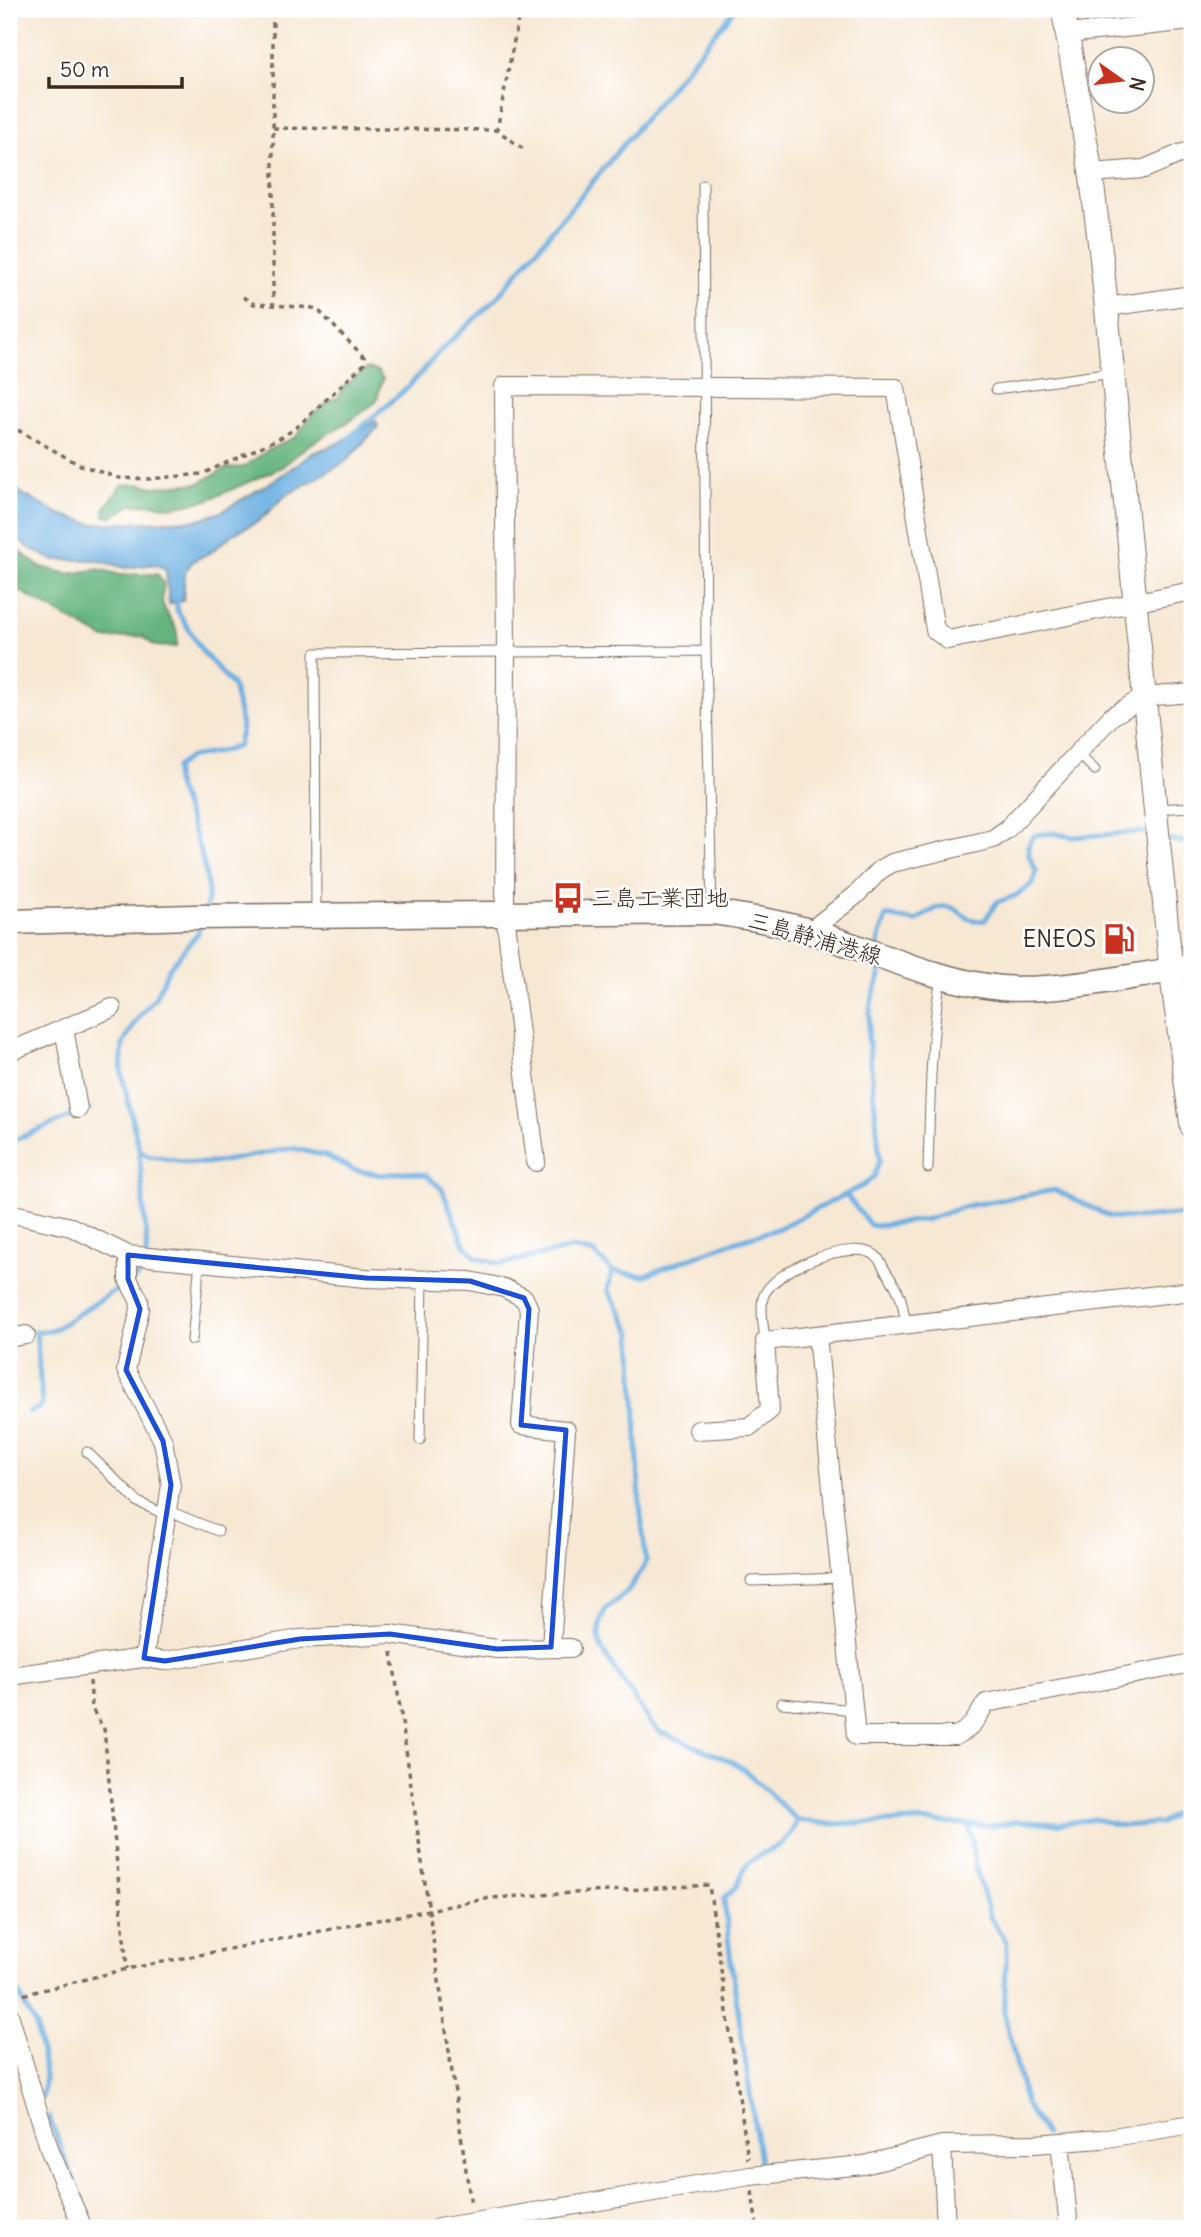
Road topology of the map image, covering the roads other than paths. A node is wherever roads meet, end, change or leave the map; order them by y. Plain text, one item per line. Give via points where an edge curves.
1 (1063, 9) edge
2 (1192, 21) edge
3 (1067, 34) junction
4 (1192, 151) edge
5 (1091, 173) junction
6 (703, 185) dead end
7 (1192, 295) edge
8 (1107, 307) junction
9 (1113, 373) junction
10 (704, 387) junction
11 (996, 389) dead end
12 (1192, 591) edge
13 (1136, 601) junction
14 (706, 651) junction
15 (506, 652) junction
16 (1192, 692) edge
17 (1144, 696) junction
18 (1077, 753) junction
19 (1095, 770) dead end
20 (1192, 807) edge
21 (1155, 809) junction
22 (712, 912) junction
23 (505, 914) junction
24 (316, 917) junction
25 (9, 922) edge
26 (810, 931) junction
27 (1182, 968) edge
28 (942, 976) junction
29 (112, 1008) dead end
30 (64, 1028) junction
31 (9, 1052) edge
32 (78, 1109) dead end
33 (1192, 1127) edge
34 (536, 1162) dead end
35 (928, 1168) dead end
36 (12, 1217) edge
37 (128, 1255) junction
38 (200, 1261) junction
39 (423, 1280) junction
40 (1192, 1291) edge
41 (906, 1325) junction
42 (817, 1335) junction
43 (191, 1340) dead end
44 (765, 1341) junction
45 (698, 1430) dead end
46 (420, 1440) dead end
47 (86, 1452) dead end
48 (168, 1513) junction
49 (218, 1531) dead end
50 (841, 1578) junction
51 (751, 1581) dead end
52 (551, 1647) junction
53 (570, 1648) dead end
54 (144, 1658) junction
55 (1192, 1662) edge
56 (9, 1675) edge
57 (782, 1703) dead end
58 (853, 1710) junction
59 (9, 2014) edge
60 (1192, 2124) edge
61 (1060, 2142) junction
62 (942, 2145) junction
63 (83, 2228) edge
64 (438, 2228) edge
65 (946, 2228) edge
66 (1069, 2228) edge

1 - 3 street
2 - 3 street
3 - 5 street
4 - 5 street via 1144,169
5 - 8 street
6 - 10 lane
7 - 8 street
8 - 9 street
9 - 11 lane
9 - 13 street
10 - 13 street via 896,388 935,630 948,640
10 - 14 lane
10 - 15 street via 504,386
12 - 13 street
13 - 17 street
14 - 15 lane
14 - 22 lane
15 - 23 street
15 - 24 lane via 314,653
16 - 17 street
17 - 18 street via 1112,716
17 - 21 street
18 - 19 lane
18 - 26 street via 993,839 892,863
20 - 21 lane
21 - 27 street
22 - 23 main road, 三島静浦港線
22 - 26 main road, 三島静浦港線
23 - 24 main road, 三島静浦港線
23 - 34 street
24 - 25 main road, 三島静浦港線
26 - 28 main road, 三島静浦港線
27 - 28 main road, 三島静浦港線 via 1028,988 1002,988
27 - 33 street
28 - 35 lane
29 - 30 street
30 - 31 street
30 - 32 street
36 - 37 street via 71,1227
37 - 38 street
37 - 48 street via 128,1279 139,1309 126,1370 163,1441 171,1485
38 - 39 street
38 - 43 lane
39 - 46 lane
39 - 52 street via 470,1281 504,1288 524,1298 529,1309 521,1425 566,1430
40 - 41 street
41 - 42 street
41 - 44 lane via 901,1294 877,1257 860,1252 830,1254 806,1262 768,1287 763,1299
42 - 44 street
42 - 50 street
44 - 45 street via 770,1410 749,1427
47 - 48 lane via 138,1502
48 - 49 lane
48 - 54 street
50 - 51 lane
50 - 58 street
52 - 53 street
52 - 54 street via 497,1649 390,1634 300,1639 165,1661
54 - 56 street
55 - 58 street via 986,1703 973,1724 955,1736 856,1736
57 - 58 lane
59 - 63 street via 50,2151
60 - 61 street
61 - 62 street
61 - 66 street
62 - 64 street via 864,2165 750,2176
62 - 65 street

